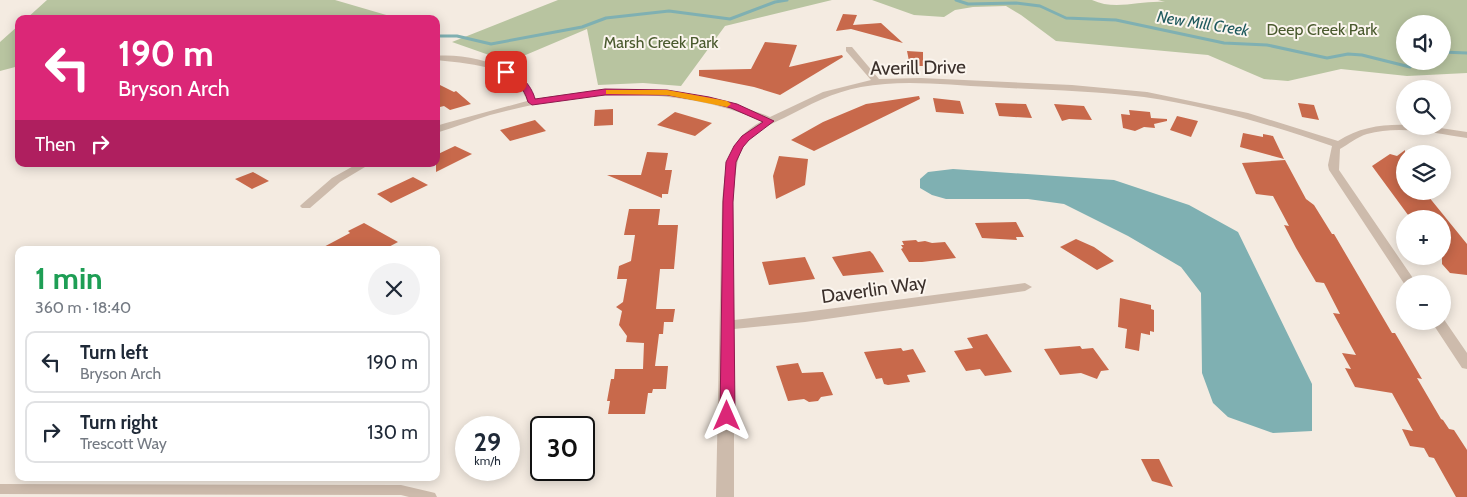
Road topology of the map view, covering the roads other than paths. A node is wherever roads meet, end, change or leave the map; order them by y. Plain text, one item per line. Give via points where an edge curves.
1 (848, 49) dead end
2 (440, 58) edge
3 (877, 82) junction
4 (532, 102) junction
5 (770, 121) junction
6 (440, 128) edge
7 (1467, 135) edge
8 (1340, 145) junction
9 (360, 167) edge
10 (306, 206) dead end
11 (1405, 275) edge
12 (1025, 287) dead end
13 (728, 325) junction
14 (1444, 330) edge
15 (1467, 364) edge
16 (0, 489) edge
17 (241, 493) edge
18 (432, 497) edge
19 (725, 497) edge

1 - 3 street
2 - 4 street via 457,58 506,72 522,82
3 - 5 street, Averill Drive via 830,92
3 - 8 street, Averill Drive via 1067,88 1145,95 1251,116
4 - 5 street via 605,92 667,93 696,96 734,106
4 - 6 street via 470,117
5 - 13 street, Averill Drive via 754,130 738,146 731,162
7 - 8 street via 1430,130 1380,130 1362,132
8 - 11 street via 1335,148 1334,170
9 - 10 street via 336,180
12 - 13 street, Daverlin Way
13 - 19 street, Averill Drive
14 - 15 street
16 - 17 lane
17 - 18 lane via 402,490

